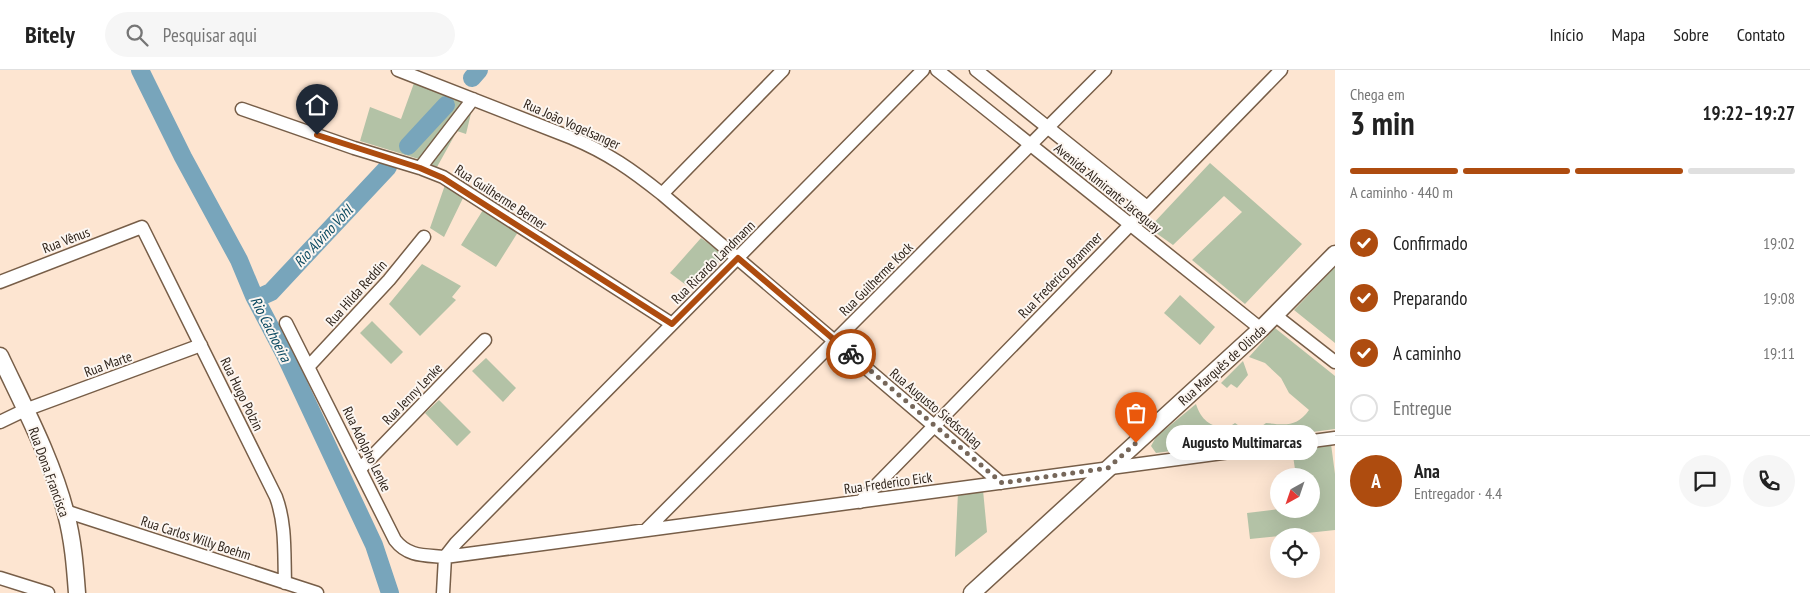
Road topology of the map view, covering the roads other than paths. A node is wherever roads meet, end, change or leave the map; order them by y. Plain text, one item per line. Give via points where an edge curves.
1 (398, 70) edge
2 (783, 70) edge
3 (924, 70) edge
4 (937, 70) edge
5 (976, 70) edge
6 (1106, 70) edge
7 (1281, 70) edge
8 (474, 99) junction
9 (242, 109) dead end
10 (1048, 128) junction
11 (1031, 145) junction
12 (420, 168) junction
13 (662, 194) junction
14 (1147, 207) junction
15 (1130, 224) junction
16 (142, 227) joint
17 (424, 237) dead end
18 (1335, 254) edge
19 (738, 258) junction
20 (0, 282) edge
21 (1276, 316) junction
22 (286, 323) dead end
23 (672, 324) junction
24 (1262, 329) junction
25 (485, 340) dead end
26 (835, 341) junction
27 (201, 345) junction
28 (0, 356) edge
29 (1335, 362) edge
30 (308, 366) junction
31 (25, 410) junction
32 (0, 422) edge
33 (934, 426) junction
34 (1335, 438) edge
35 (1108, 468) junction
36 (360, 469) junction
37 (1002, 483) junction
38 (860, 502) junction
39 (65, 511) junction
40 (646, 530) junction
41 (445, 557) junction
42 (0, 578) edge
43 (285, 583) junction
44 (48, 593) edge
45 (77, 593) edge
46 (317, 593) edge
47 (443, 593) edge
48 (972, 593) edge

1 - 8 street, Rua João Vogelsanger
2 - 13 street
3 - 19 street, Rua Ricardo Landmann
4 - 11 street, Avenida Almirante Jaceguay
5 - 10 street, Avenida Almirante Jaceguay
6 - 10 street, Rua Guilherme Kock
7 - 14 street, Rua Frederico Brammer
8 - 12 street
8 - 13 street, Rua João Vogelsanger via 597,148
9 - 12 street, Rua Guilherme Berner
10 - 11 street, Rua Guilherme Kock
10 - 14 street, Avenida Almirante Jaceguay
11 - 15 street, Avenida Almirante Jaceguay
11 - 26 street, Rua Guilherme Kock
12 - 23 street, Rua Guilherme Berner via 443,178
13 - 19 street, Rua João Vogelsanger
14 - 15 street, Rua Frederico Brammer
15 - 24 street, Avenida Almirante Jaceguay
15 - 33 street, Rua Frederico Brammer
16 - 20 street, Rua Vênus
16 - 27 street, Rua Hugo Polzin
17 - 30 street, Rua Hilda Reddin via 389,280
18 - 21 main road, Rua Marquês de Olinda
19 - 23 street, Rua Ricardo Landmann
19 - 26 street, Rua Augusto Siedschlag
21 - 24 main road, Rua Marquês de Olinda
21 - 29 street
22 - 30 street, Rua Adolpho Lenke
23 - 41 street, Rua Ricardo Landmann
24 - 35 main road, Rua Marquês de Olinda
25 - 36 street, Rua Jenny Lenke
26 - 33 street, Rua Augusto Siedschlag
26 - 40 street, Rua Guilherme Kock
27 - 31 street, Rua Marte
27 - 43 street, Rua Hugo Polzin via 276,497 284,527
28 - 31 main road, Rua Dona Francisca
30 - 36 street, Rua Adolpho Lenke
31 - 32 street, Rua Marte
31 - 39 main road, Rua Dona Francisca via 54,475
33 - 37 street, Rua Augusto Siedschlag
33 - 38 street, Rua Frederico Brammer
34 - 35 street, Rua Frederico Eick
35 - 37 street, Rua Frederico Eick
35 - 48 main road, Rua Marquês de Olinda
36 - 41 street, Rua Adolpho Lenke via 401,548 408,552
37 - 38 street, Rua Frederico Eick
38 - 40 street, Rua Frederico Eick
39 - 43 street, Rua Carlos Willy Boehm
39 - 45 main road, Rua Dona Francisca
40 - 41 street, Rua Frederico Eick
41 - 47 street
42 - 44 street
43 - 46 street, Rua Carlos Willy Boehm

